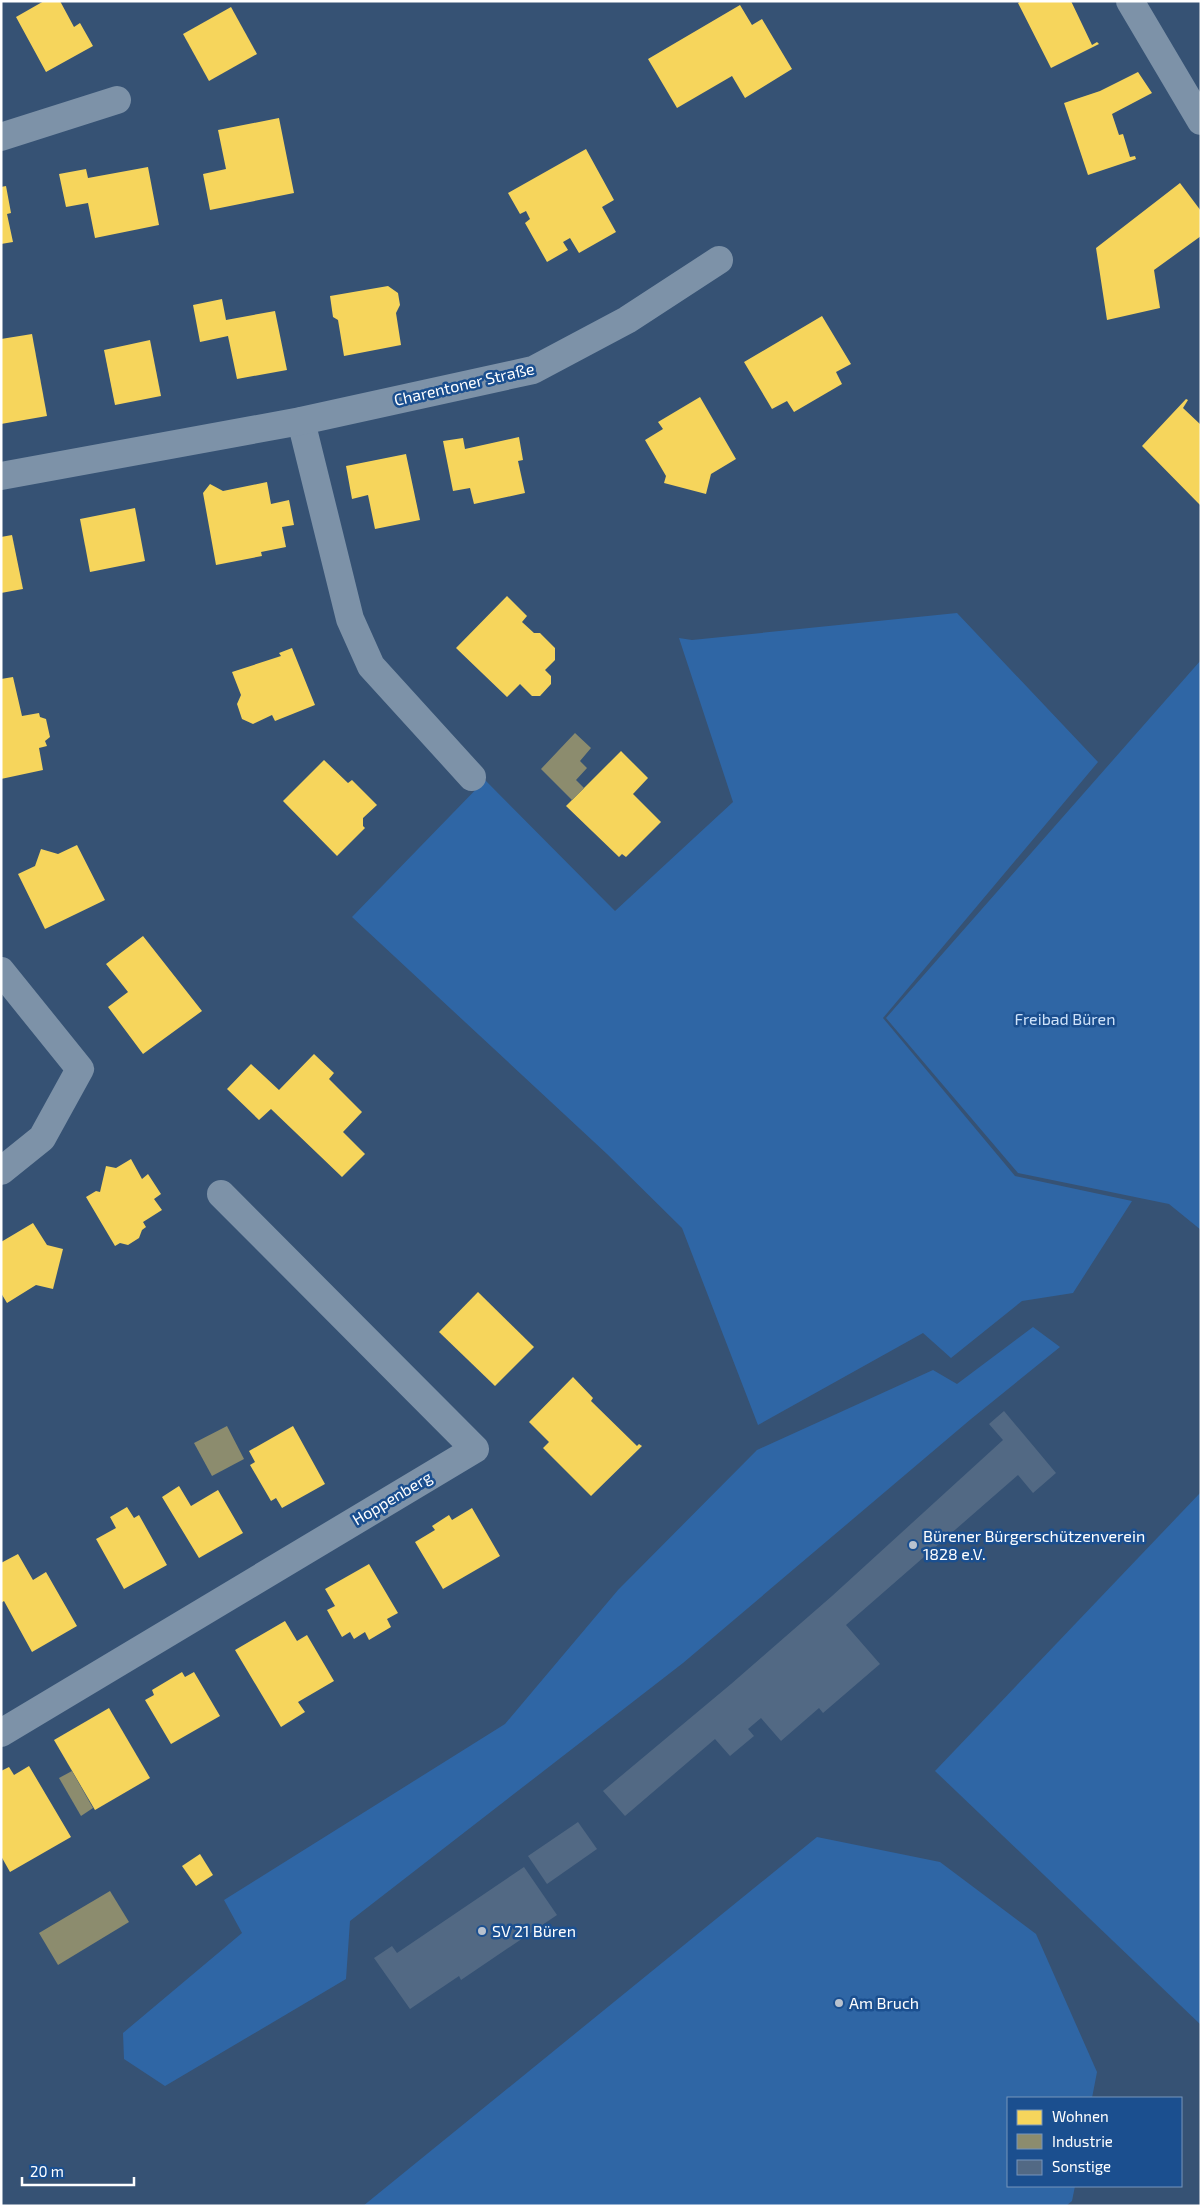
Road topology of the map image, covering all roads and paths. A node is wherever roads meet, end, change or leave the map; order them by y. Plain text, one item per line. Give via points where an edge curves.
1 (1130, 1) edge
2 (117, 100) dead end
3 (1201, 121) edge
4 (1, 136) edge
5 (719, 260) dead end
6 (301, 421) junction
7 (1, 476) edge
8 (472, 777) dead end
9 (1, 971) edge
10 (1, 1171) edge
11 (221, 1194) dead end
12 (1, 1733) edge

1 - 3 street
2 - 4 street
5 - 6 street, Charentoner Straße via 627,320 533,370
6 - 7 street, Charentoner Straße
6 - 8 street via 350,619 371,666
9 - 10 street via 80,1069 42,1138
11 - 12 street, Hoppenberg via 475,1449

